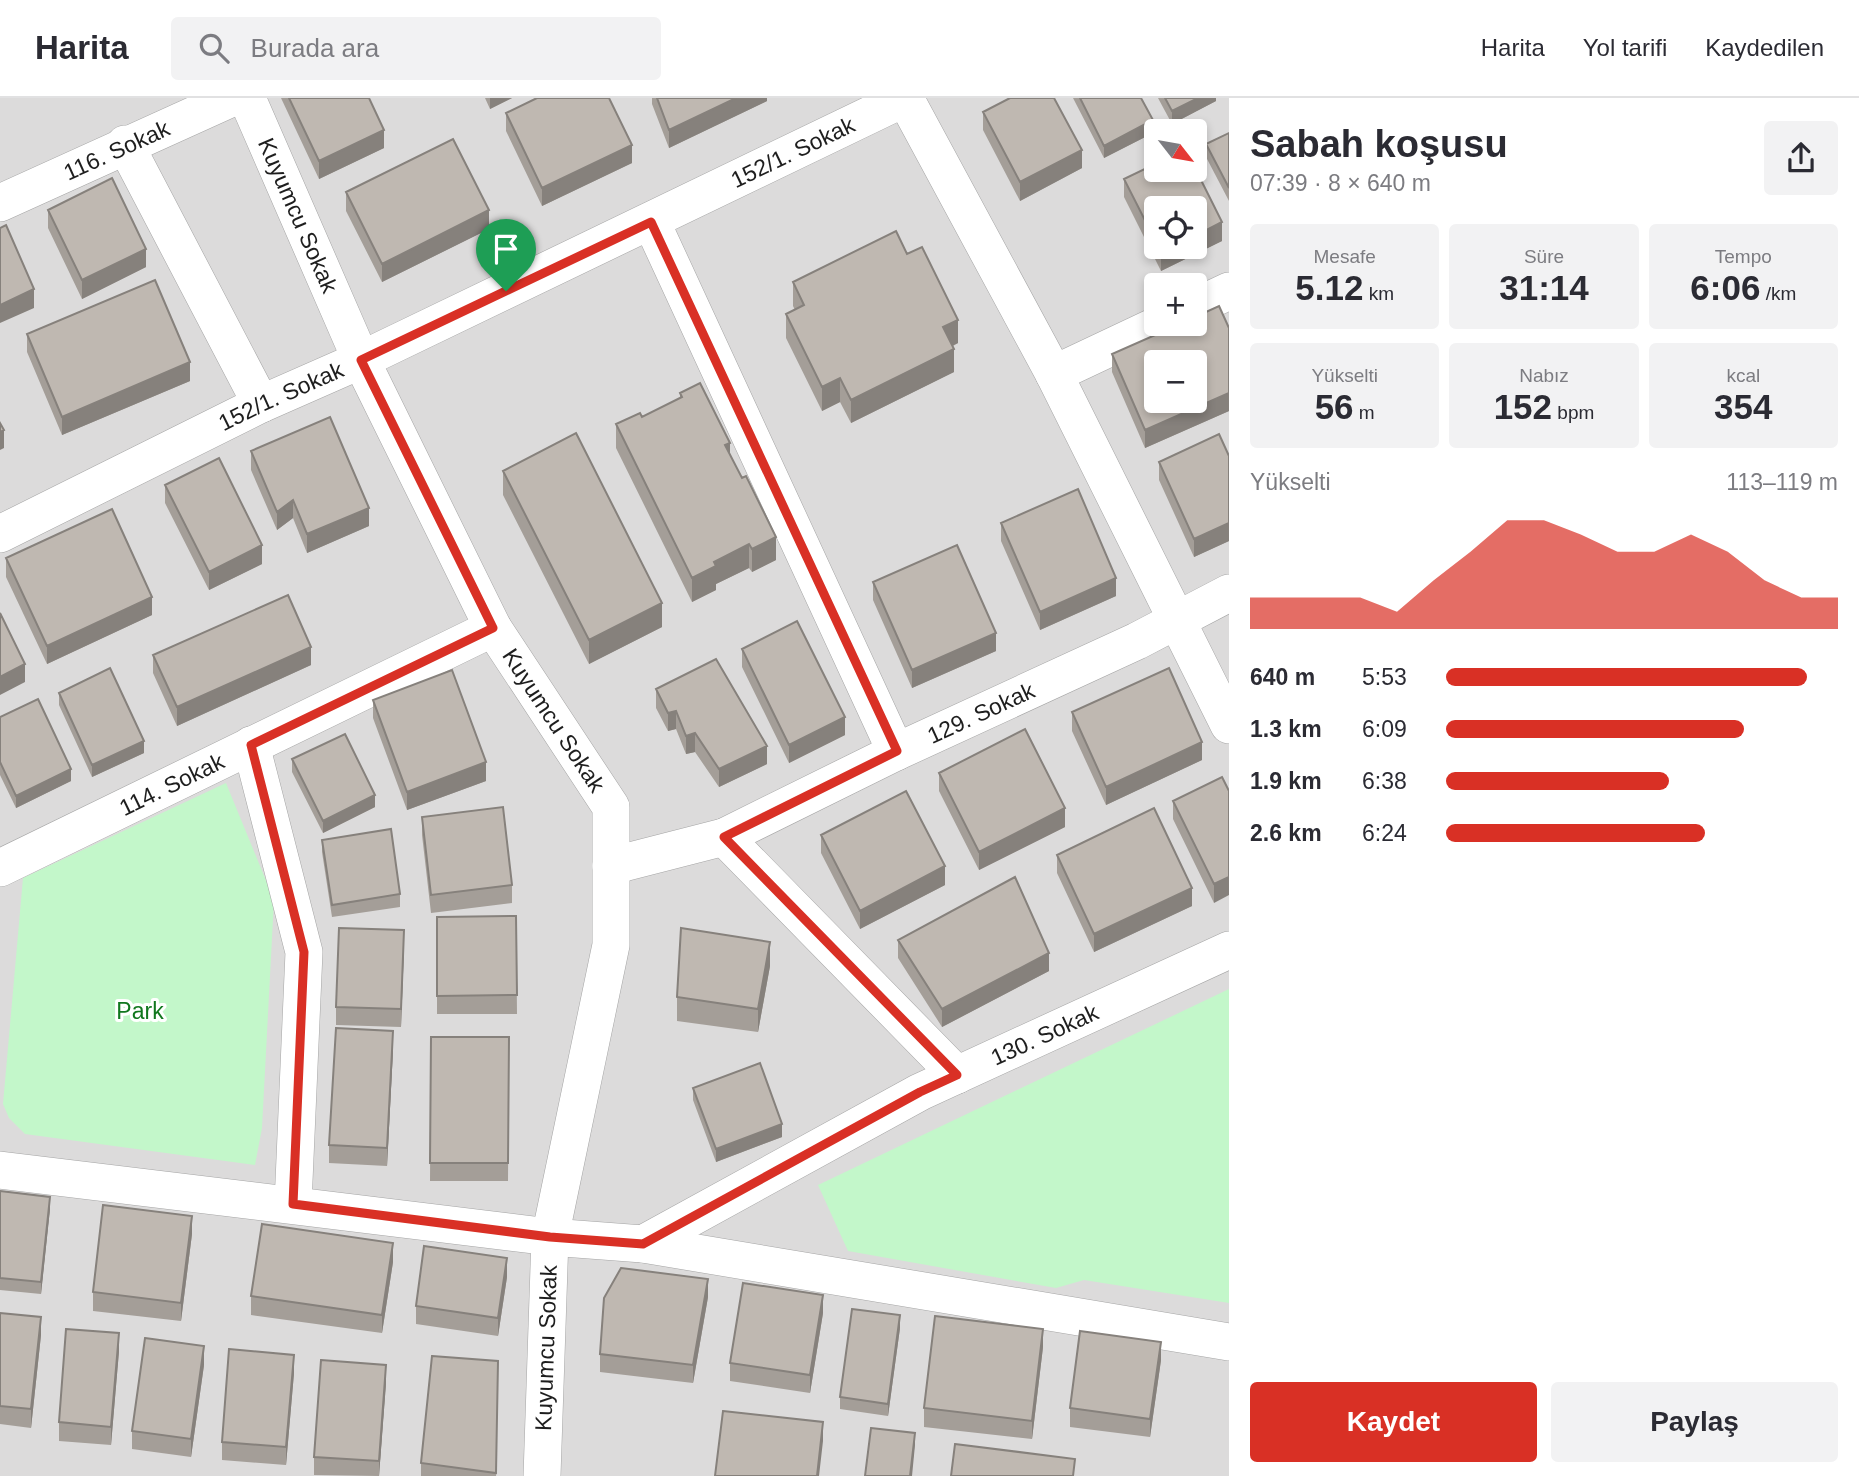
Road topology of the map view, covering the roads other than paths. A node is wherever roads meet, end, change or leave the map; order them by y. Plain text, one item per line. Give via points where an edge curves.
1 (232, 98) edge
2 (247, 98) edge
3 (905, 98) edge
4 (125, 144) junction
5 (0, 203) edge
6 (651, 222) junction
7 (1229, 291) edge
8 (1207, 301) edge
9 (1144, 332) edge
10 (361, 360) junction
11 (1054, 374) junction
12 (261, 404) junction
13 (0, 534) edge
14 (1229, 593) edge
15 (1177, 617) junction
16 (493, 628) junction
17 (1229, 725) edge
18 (251, 745) junction
19 (897, 751) junction
20 (724, 837) junction
21 (611, 866) junction
22 (0, 868) edge
23 (1229, 950) edge
24 (957, 1075) junction
25 (0, 1170) edge
26 (293, 1204) junction
27 (550, 1237) junction
28 (643, 1244) junction
29 (1229, 1342) edge
30 (542, 1476) edge

1 - 4 street, 116. Sokak
2 - 10 street, Kuyumcu Sokak
3 - 6 street, 152/1. Sokak
3 - 11 street
4 - 5 street, 116. Sokak
4 - 12 street
6 - 10 street, 152/1. Sokak
6 - 19 street
7 - 8 street
9 - 11 street
10 - 12 street, 152/1. Sokak
10 - 16 street, Kuyumcu Sokak
11 - 15 street
12 - 13 street, 152/1. Sokak
14 - 15 street, 129. Sokak
15 - 17 street
15 - 19 street, 129. Sokak via 1137,641
16 - 18 street, 114. Sokak
16 - 21 street, Kuyumcu Sokak via 611,807
18 - 22 street, 114. Sokak
18 - 26 street via 304,952
19 - 20 street, 129. Sokak
20 - 21 street, 129. Sokak
20 - 24 street
21 - 27 street, Kuyumcu Sokak via 611,945
23 - 24 street, 130. Sokak
24 - 28 street, 130. Sokak
25 - 26 street
26 - 27 street
27 - 28 street
27 - 30 street, Kuyumcu Sokak
28 - 29 street

